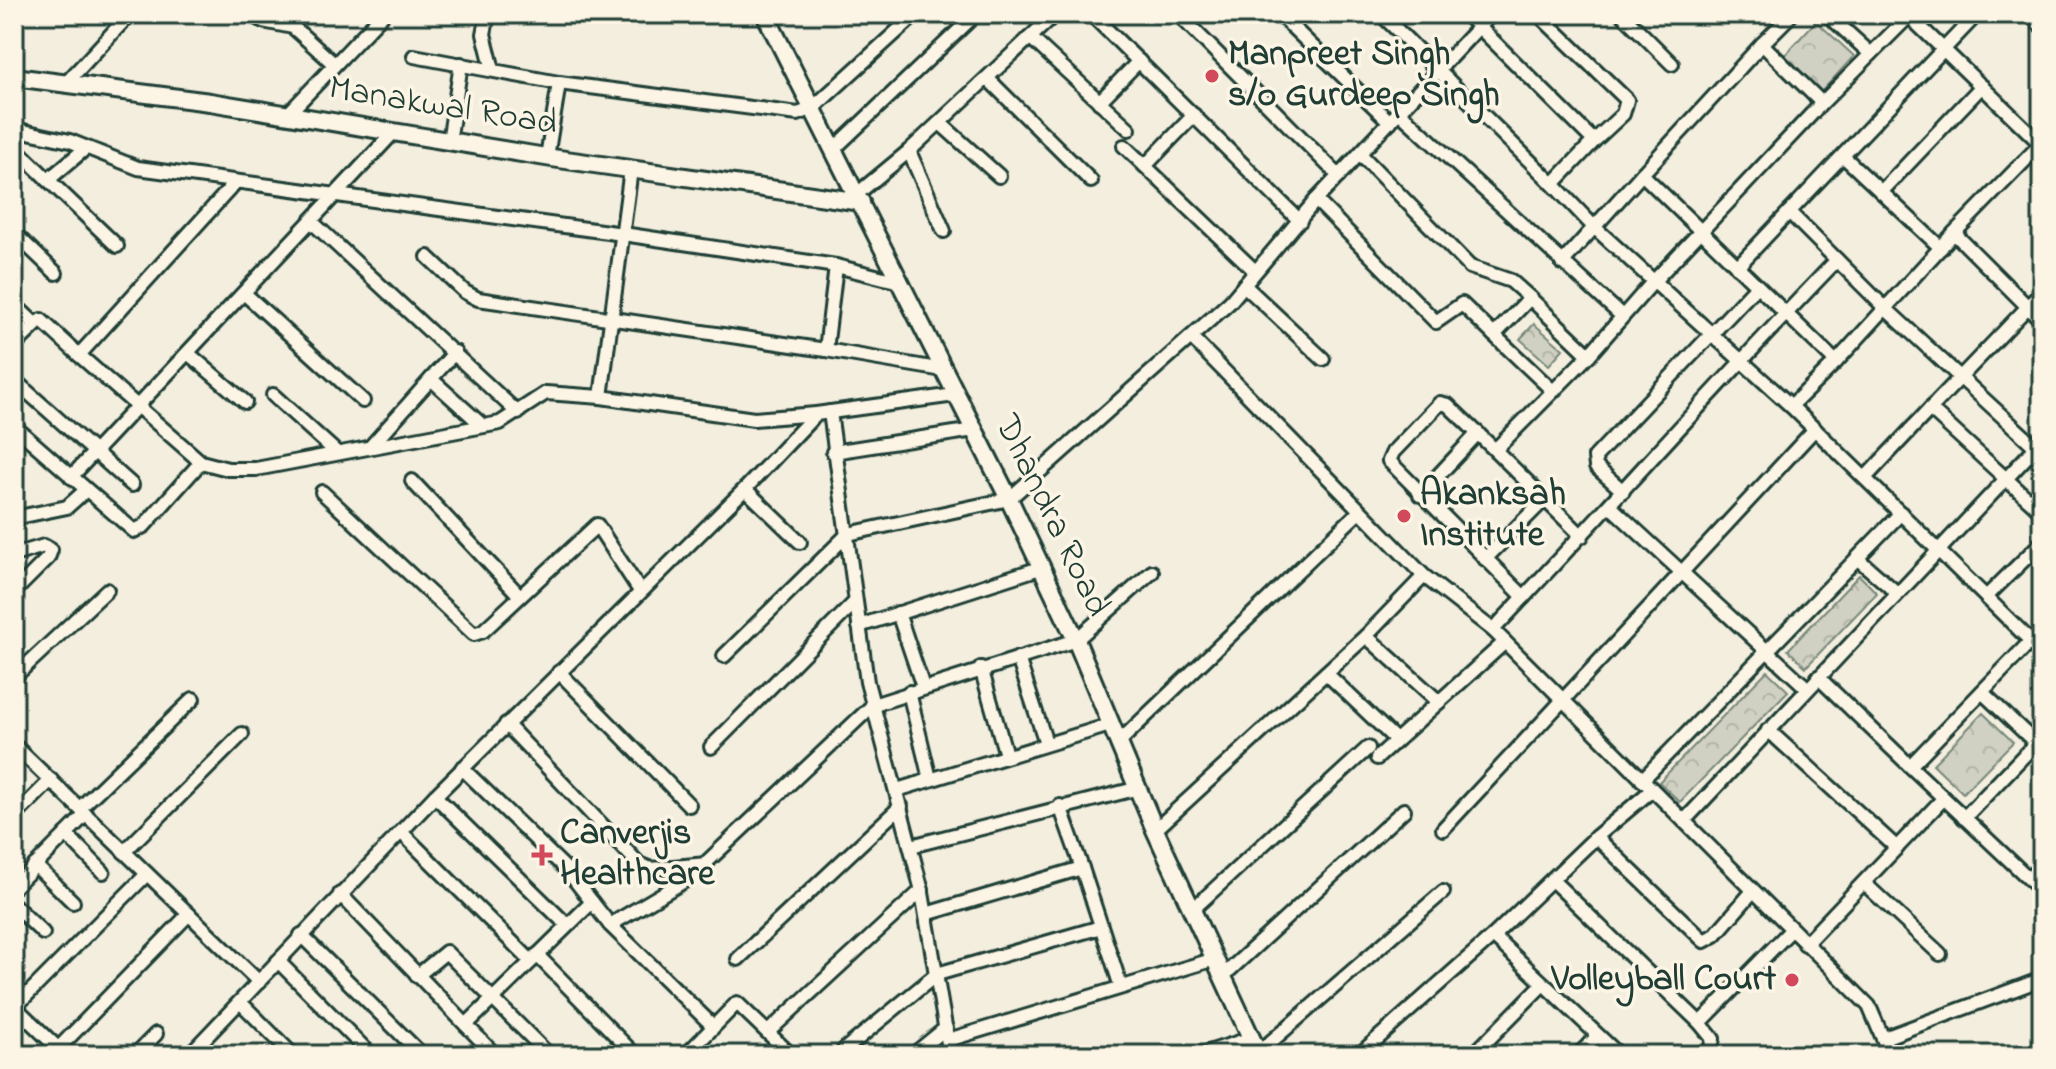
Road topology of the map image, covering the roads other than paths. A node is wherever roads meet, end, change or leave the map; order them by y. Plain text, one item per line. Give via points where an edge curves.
1 (130, 14) edge
2 (249, 14) edge
3 (383, 14) edge
4 (488, 14) edge
5 (765, 14) edge
6 (916, 14) edge
7 (976, 14) edge
8 (1055, 14) edge
9 (1091, 14) edge
10 (1178, 14) edge
11 (1279, 14) edge
12 (1381, 14) edge
13 (1466, 14) edge
14 (1491, 14) edge
15 (1538, 14) edge
16 (1622, 14) edge
17 (1792, 14) edge
18 (1827, 14) edge
19 (1977, 14) edge
20 (2029, 14) edge
21 (1908, 15) edge
22 (294, 18) edge
23 (1479, 27) junction
24 (2042, 27) edge
25 (1031, 38) junction
26 (1762, 44) junction
27 (1943, 48) junction
28 (1871, 54) junction
29 (414, 56) dead end
30 (1139, 61) junction
31 (334, 64) junction
32 (461, 64) junction
33 (1672, 64) dead end
34 (493, 70) junction
35 (1438, 71) junction
36 (14, 77) edge
37 (987, 78) junction
38 (67, 82) junction
39 (559, 83) junction
40 (1982, 86) junction
41 (1099, 102) junction
42 (1822, 103) junction
43 (813, 108) junction
44 (288, 114) junction
45 (1194, 115) junction
46 (1395, 117) junction
47 (940, 123) junction
48 (14, 129) edge
49 (1129, 129) dead end
50 (393, 133) junction
51 (1594, 141) junction
52 (449, 142) junction
53 (2042, 144) edge
54 (1124, 146) dead end
55 (14, 147) edge
56 (86, 148) junction
57 (834, 149) junction
58 (909, 151) junction
59 (1360, 154) junction
60 (1843, 156) junction
61 (547, 157) junction
62 (1145, 166) junction
63 (631, 169) junction
64 (1642, 174) junction
65 (999, 176) dead end
66 (1339, 176) junction
67 (48, 180) junction
68 (1091, 181) dead end
69 (235, 183) junction
70 (1553, 184) junction
71 (1881, 192) junction
72 (338, 195) junction
73 (859, 198) junction
74 (1316, 200) junction
75 (1789, 212) junction
76 (1300, 221) junction
77 (312, 222) junction
78 (1594, 227) junction
79 (944, 231) dead end
80 (1703, 232) junction
81 (14, 233) edge
82 (1954, 233) junction
83 (623, 234) junction
84 (117, 246) dead end
85 (1941, 248) junction
86 (428, 257) dead end
87 (1837, 260) junction
88 (1562, 263) junction
89 (836, 266) junction
90 (1737, 267) junction
91 (1255, 271) junction
92 (56, 273) dead end
93 (900, 282) junction
94 (1653, 282) junction
95 (1244, 285) junction
96 (1757, 286) junction
97 (2042, 292) edge
98 (245, 294) junction
99 (1530, 298) junction
100 (14, 304) edge
101 (2027, 307) junction
102 (1885, 308) junction
103 (1785, 313) junction
104 (1622, 316) junction
105 (611, 320) junction
106 (2042, 321) edge
107 (35, 324) junction
108 (1494, 335) junction
109 (1713, 335) junction
110 (1192, 338) junction
111 (14, 346) edge
112 (826, 350) junction
113 (455, 352) junction
114 (189, 354) junction
115 (79, 355) junction
116 (1589, 355) junction
117 (1323, 359) dead end
118 (1740, 359) junction
119 (1836, 362) junction
120 (943, 370) junction
121 (1960, 378) junction
122 (431, 379) junction
123 (14, 380) edge
124 (1553, 391) junction
125 (273, 395) dead end
126 (955, 395) junction
127 (601, 397) junction
128 (363, 401) dead end
129 (245, 402) dead end
130 (1791, 406) junction
131 (138, 407) junction
132 (1930, 409) junction
133 (830, 412) junction
134 (518, 413) junction
135 (816, 414) junction
136 (14, 426) edge
137 (483, 426) junction
138 (1815, 429) junction
139 (974, 430) junction
140 (1478, 433) junction
141 (372, 445) junction
142 (1495, 450) junction
143 (2039, 450) edge
144 (96, 452) junction
145 (336, 452) junction
146 (833, 452) junction
147 (201, 462) junction
148 (71, 477) junction
149 (1866, 477) junction
150 (2005, 477) junction
151 (412, 481) dead end
152 (132, 485) dead end
153 (745, 489) junction
154 (86, 490) junction
155 (1623, 491) junction
156 (322, 492) dead end
157 (1420, 495) junction
158 (1009, 499) junction
159 (1545, 499) junction
160 (1610, 506) junction
161 (1360, 511) junction
162 (2042, 512) edge
163 (1901, 513) junction
164 (14, 518) edge
165 (848, 534) junction
166 (1582, 536) junction
167 (800, 542) dead end
168 (2042, 542) edge
169 (1938, 549) junction
170 (14, 555) edge
171 (1485, 559) junction
172 (1858, 559) junction
173 (1040, 568) junction
174 (14, 569) edge
175 (1152, 572) dead end
176 (1681, 572) junction
177 (1424, 576) junction
178 (24, 582) junction
179 (107, 590) dead end
180 (640, 591) junction
181 (14, 592) edge
182 (1897, 593) junction
183 (520, 596) junction
184 (1524, 597) junction
185 (1986, 597) junction
186 (855, 602) junction
187 (898, 613) junction
188 (859, 626) junction
189 (1493, 630) junction
190 (1366, 636) junction
191 (1076, 640) junction
192 (2031, 641) junction
193 (1505, 642) junction
194 (2042, 652) edge
195 (1769, 653) junction
196 (724, 656) dead end
197 (1018, 658) junction
198 (981, 668) junction
199 (559, 672) junction
200 (1326, 673) junction
201 (14, 677) edge
202 (1818, 677) junction
203 (923, 687) junction
204 (1808, 689) junction
205 (909, 692) junction
206 (1982, 692) junction
207 (193, 699) dead end
208 (1564, 701) junction
209 (1439, 702) junction
210 (873, 705) junction
211 (506, 724) junction
212 (1110, 725) junction
213 (1768, 730) junction
214 (242, 734) dead end
215 (1396, 740) junction
216 (1119, 742) junction
217 (1046, 743) junction
218 (2039, 746) edge
219 (711, 747) dead end
220 (15, 748) edge
221 (1006, 755) junction
222 (1910, 766) junction
223 (462, 768) junction
224 (930, 779) junction
225 (51, 780) junction
226 (1642, 780) junction
227 (1139, 788) junction
228 (897, 790) junction
229 (1652, 790) junction
230 (435, 796) junction
231 (1943, 799) junction
232 (689, 805) dead end
233 (901, 806) junction
234 (1060, 806) junction
235 (1404, 810) dead end
236 (83, 811) junction
237 (14, 817) edge
238 (1964, 818) junction
239 (1684, 821) junction
240 (1443, 829) dead end
241 (1155, 830) junction
242 (401, 832) junction
243 (66, 834) junction
244 (1596, 837) junction
245 (911, 846) junction
246 (1897, 848) junction
247 (124, 852) junction
248 (707, 864) junction
249 (35, 865) junction
250 (1082, 868) junction
251 (103, 872) dead end
252 (147, 874) junction
253 (1552, 880) junction
254 (1864, 883) junction
255 (14, 887) edge
256 (922, 890) junction
257 (1753, 891) junction
258 (2042, 891) edge
259 (1443, 892) dead end
260 (340, 894) junction
261 (73, 902) dead end
262 (592, 902) junction
263 (14, 905) edge
264 (1193, 909) junction
265 (189, 914) junction
266 (926, 914) junction
267 (567, 925) junction
268 (610, 925) junction
269 (1101, 927) junction
270 (1791, 930) junction
271 (43, 933) dead end
272 (301, 935) junction
273 (1493, 936) junction
274 (1805, 944) junction
275 (1940, 954) dead end
276 (534, 958) junction
277 (738, 959) dead end
278 (1215, 959) junction
279 (278, 961) junction
280 (937, 974) junction
281 (417, 976) junction
282 (1223, 976) junction
283 (2042, 979) edge
284 (259, 982) junction
285 (1543, 984) junction
286 (1121, 987) junction
287 (492, 998) junction
288 (240, 1002) junction
289 (14, 1007) edge
290 (1700, 1023) junction
291 (466, 1025) junction
292 (713, 1026) junction
293 (768, 1032) junction
294 (156, 1034) dead end
295 (947, 1034) junction
296 (1598, 1036) junction
297 (1884, 1038) junction
298 (697, 1045) junction
299 (1256, 1049) edge
300 (844, 1050) dead end
301 (197, 1052) edge
302 (58, 1053) edge
303 (135, 1055) edge
304 (293, 1055) edge
305 (371, 1055) edge
306 (422, 1055) edge
307 (495, 1055) edge
308 (549, 1055) edge
309 (635, 1055) edge
310 (686, 1055) edge
311 (707, 1055) edge
312 (791, 1055) edge
313 (913, 1055) edge
314 (950, 1055) edge
315 (1199, 1055) edge
316 (1359, 1055) edge
317 (1473, 1055) edge
318 (1578, 1055) edge
319 (1619, 1055) edge
320 (1703, 1055) edge
321 (1890, 1055) edge

1 - 38 street
2 - 22 street via 263,21
3 - 31 street
4 - 34 street via 484,34
5 - 43 street, Dhandra Road
6 - 43 street
7 - 57 street
8 - 25 street
9 - 30 street
10 - 66 street
11 - 46 street
12 - 35 street
13 - 23 street
14 - 23 street
15 - 51 street via 1627,100 1623,114
16 - 33 street
17 - 26 street
18 - 28 street
19 - 27 street
20 - 24 street
21 - 27 street
21 - 28 street
22 - 31 street
23 - 35 street
23 - 51 street
25 - 37 street
25 - 41 street
26 - 42 street
26 - 64 street
27 - 40 street
27 - 60 street
28 - 42 street
29 - 32 street
30 - 41 street
30 - 45 street
31 - 44 street
32 - 34 street
32 - 52 street
34 - 39 street
35 - 46 street
35 - 70 street
36 - 38 street, Manakwal Road
37 - 47 street
37 - 68 street
38 - 44 street, Manakwal Road
39 - 43 street via 798,114
39 - 61 street
40 - 53 street
40 - 71 street
41 - 49 street
42 - 80 street
43 - 57 street, Dhandra Road
44 - 50 street, Manakwal Road
45 - 62 street
45 - 76 street
46 - 59 street
46 - 88 street
47 - 58 street
47 - 65 street
48 - 56 street
50 - 52 street, Manakwal Road
50 - 72 street
51 - 70 street
52 - 61 street, Manakwal Road
53 - 82 street
54 - 62 street
55 - 67 street
56 - 67 street
56 - 69 street via 138,168
57 - 73 street, Dhandra Road
58 - 73 street
58 - 79 street
59 - 66 street
59 - 99 street via 1470,267 1511,281
60 - 71 street
60 - 75 street
61 - 63 street, Manakwal Road
62 - 91 street
63 - 73 street, Manakwal Road
63 - 83 street
64 - 78 street
64 - 80 street
66 - 74 street
67 - 84 street
69 - 72 street
69 - 115 street
70 - 78 street
71 - 85 street
72 - 77 street
72 - 83 street
73 - 93 street, Dhandra Road
74 - 76 street
74 - 108 street via 1436,322 1462,304
75 - 87 street
75 - 90 street
76 - 91 street
77 - 98 street
77 - 113 street
78 - 88 street
78 - 94 street
80 - 90 street
80 - 94 street
81 - 92 street
82 - 85 street
82 - 101 street
83 - 89 street
83 - 105 street
85 - 102 street
86 - 105 street via 478,299
87 - 102 street
87 - 103 street
88 - 104 street
89 - 93 street
89 - 112 street
90 - 96 street
91 - 95 street
93 - 120 street, Dhandra Road
94 - 104 street
94 - 109 street
95 - 110 street
95 - 117 street
96 - 103 street
96 - 109 street
97 - 101 street
98 - 114 street
98 - 128 street
99 - 108 street
99 - 116 street
100 - 107 street
101 - 106 street
101 - 121 street
102 - 119 street
102 - 121 street
103 - 118 street
103 - 119 street
104 - 116 street
105 - 112 street
105 - 127 street
107 - 111 street
107 - 115 street via 44,321
108 - 124 street
109 - 118 street
109 - 155 street via 1595,457 1596,467
110 - 158 street
110 - 161 street
112 - 120 street
113 - 122 street
113 - 134 street
114 - 129 street
114 - 131 street
115 - 131 street
116 - 124 street
118 - 130 street
118 - 155 street
119 - 130 street
120 - 126 street, Dhandra Road
121 - 132 street
121 - 143 street
122 - 137 street
122 - 141 street
123 - 144 street
124 - 142 street
125 - 145 street
126 - 133 street
126 - 139 street, Dhandra Road
127 - 134 street via 546,393
127 - 135 street via 754,419
130 - 138 street
131 - 144 street
131 - 147 street
132 - 149 street
132 - 150 street
133 - 135 street
133 - 146 street
134 - 137 street
135 - 153 street
136 - 148 street
137 - 141 street
138 - 149 street
138 - 176 street
139 - 146 street
139 - 158 street, Dhandra Road
140 - 142 street
140 - 157 street
140 - 157 street via 1448,405 1436,406 1389,461
141 - 145 street
142 - 159 street
143 - 150 street
144 - 148 street
144 - 152 street
145 - 147 street via 256,469
146 - 165 street
147 - 154 street via 134,531
148 - 154 street
149 - 163 street
150 - 162 street
150 - 169 street
151 - 183 street
153 - 167 street
153 - 180 street
154 - 164 street via 67,507
155 - 160 street
156 - 183 street via 474,634
157 - 171 street
158 - 165 street
158 - 173 street, Dhandra Road
159 - 166 street
159 - 171 street
160 - 166 street
160 - 176 street
161 - 177 street
161 - 216 street
163 - 169 street
163 - 172 street
165 - 186 street
165 - 196 street
166 - 184 street
168 - 185 street
169 - 182 street
169 - 185 street
170 - 178 street via 44,546 51,550
171 - 184 street
172 - 182 street
172 - 195 street
173 - 187 street
173 - 191 street, Dhandra Road
174 - 178 street
175 - 191 street
176 - 195 street
176 - 208 street
177 - 189 street
177 - 190 street
178 - 181 street
179 - 201 street
180 - 183 street via 597,525
180 - 199 street
182 - 202 street
184 - 189 street
185 - 192 street
186 - 188 street
186 - 219 street
187 - 188 street
187 - 203 street
188 - 210 street
189 - 193 street
190 - 200 street
190 - 209 street
191 - 197 street
191 - 212 street, Dhandra Road
192 - 194 street
192 - 206 street
193 - 208 street
193 - 209 street
195 - 204 street
195 - 226 street
197 - 198 street
197 - 217 street
198 - 203 street
198 - 221 street
199 - 211 street
199 - 232 street
200 - 215 street
200 - 241 street
202 - 204 street
202 - 222 street
203 - 205 street
204 - 213 street
205 - 210 street
205 - 224 street
206 - 218 street
206 - 222 street
207 - 236 street
208 - 226 street
208 - 240 street
209 - 215 street
210 - 228 street
210 - 248 street
211 - 223 street
211 - 248 street via 639,864 651,869
212 - 216 street, Dhandra Road
212 - 217 street
213 - 239 street
213 - 246 street
214 - 247 street
215 - 264 street via 1372,753
216 - 227 street, Dhandra Road
217 - 221 street
218 - 238 street
220 - 225 street
221 - 224 street
222 - 231 street
223 - 230 street
223 - 262 street via 567,870
224 - 228 street
225 - 236 street
225 - 237 street
226 - 229 street
227 - 234 street
227 - 241 street, Dhandra Road
228 - 233 street
229 - 239 street
229 - 244 street
230 - 242 street
230 - 267 street
231 - 238 street
231 - 246 street
233 - 245 street
233 - 277 street
234 - 245 street
234 - 250 street
235 - 282 street
236 - 243 street
236 - 247 street
238 - 258 street
239 - 257 street
241 - 264 street, Dhandra Road
242 - 260 street
242 - 276 street
243 - 249 street
243 - 251 street
244 - 253 street
244 - 257 street via 1704,941
245 - 256 street
246 - 254 street
247 - 252 street
248 - 268 street
249 - 255 street
249 - 261 street
250 - 266 street
250 - 269 street
252 - 265 street
252 - 289 street
253 - 273 street
253 - 290 street
254 - 274 street
254 - 275 street
256 - 266 street
256 - 293 street
257 - 270 street
259 - 299 street
260 - 272 street
260 - 281 street
262 - 267 street
262 - 268 street
263 - 271 street
264 - 278 street, Dhandra Road
265 - 284 street
265 - 302 street
266 - 280 street
267 - 276 street
268 - 292 street
269 - 280 street
269 - 286 street
270 - 274 street
270 - 290 street
272 - 279 street
272 - 306 street
273 - 285 street
273 - 316 street
274 - 297 street via 1869,1006
276 - 287 street
276 - 309 street
278 - 282 street, Dhandra Road
278 - 286 street
279 - 284 street
279 - 305 street
280 - 295 street
280 - 300 street
281 - 287 street via 446,952
281 - 291 street
282 - 299 street, Dhandra Road
283 - 297 street
284 - 288 street
285 - 296 street
285 - 317 street
286 - 295 street
287 - 291 street
287 - 308 street
288 - 301 street
288 - 304 street
289 - 302 street
290 - 320 street via 1713,1039
291 - 307 street
292 - 293 street via 737,1003
292 - 298 street
293 - 312 street
294 - 303 street
295 - 313 street
295 - 314 street
296 - 318 street
296 - 319 street
297 - 321 street
298 - 310 street
298 - 311 street
299 - 315 street

